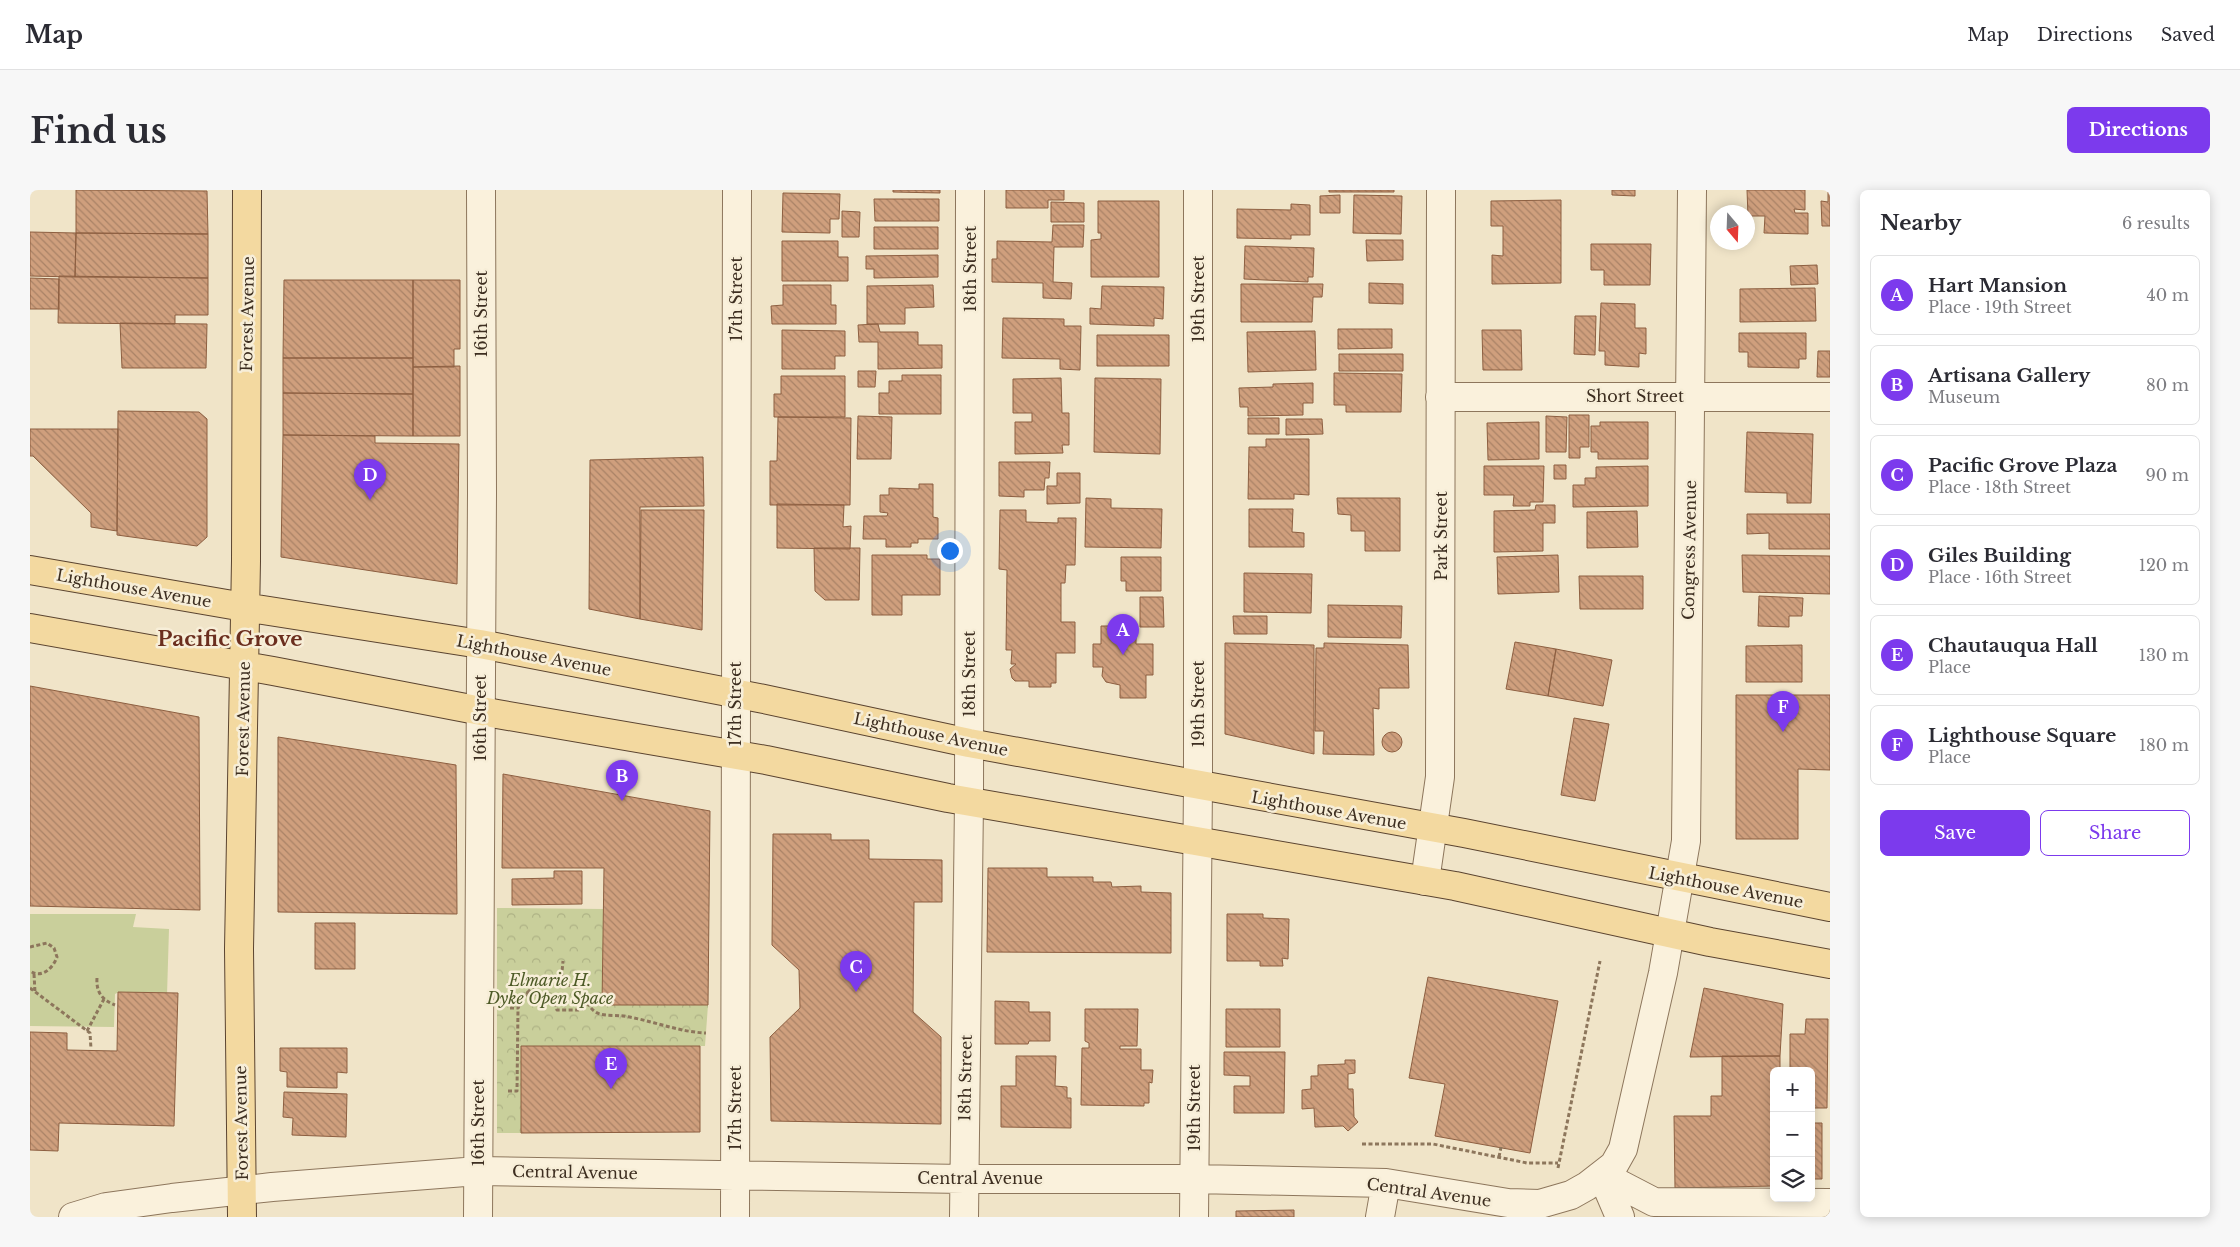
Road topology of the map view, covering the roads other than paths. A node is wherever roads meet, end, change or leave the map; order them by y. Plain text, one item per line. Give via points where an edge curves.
1 (247, 190) edge
2 (481, 190) edge
3 (737, 190) edge
4 (970, 190) edge
5 (1198, 190) edge
6 (1441, 190) edge
7 (1692, 190) edge
8 (1691, 396) junction
9 (1440, 397) junction
10 (1830, 397) edge
11 (30, 570) edge
12 (244, 607) junction
13 (30, 628) edge
14 (480, 644) junction
15 (243, 667) junction
16 (735, 694) junction
17 (479, 710) junction
18 (969, 743) junction
19 (735, 755) junction
20 (1198, 785) junction
21 (969, 801) junction
22 (1433, 829) junction
23 (1197, 841) junction
24 (1680, 878) junction
25 (1425, 882) junction
26 (1830, 907) edge
27 (1672, 922) junction
28 (1830, 964) edge
29 (478, 1171) junction
30 (736, 1174) junction
31 (1602, 1175) junction
32 (964, 1179) junction
33 (1194, 1179) junction
34 (1386, 1183) junction
35 (1830, 1203) edge
36 (242, 1204) edge
37 (74, 1217) edge
38 (478, 1217) edge
39 (735, 1217) edge
40 (964, 1217) edge
41 (1194, 1217) edge
42 (1380, 1217) edge
43 (1620, 1217) edge

1 - 12 main road, Forest Avenue
2 - 14 street, 16th Street
3 - 16 street, 17th Street
4 - 18 street, 18th Street
5 - 20 street, 19th Street
6 - 9 street, Park Street
7 - 8 street, Congress Avenue
8 - 9 street, Short Street
8 - 10 street, Short Street
8 - 24 street, Congress Avenue via 1686,841
9 - 22 street, Park Street via 1440,777
11 - 12 main road, Lighthouse Avenue
12 - 14 main road, Lighthouse Avenue
12 - 15 main road, Forest Avenue
13 - 15 main road
14 - 16 main road, Lighthouse Avenue
14 - 17 street, 16th Street
15 - 17 main road
15 - 36 main road, Forest Avenue via 238,949
16 - 18 main road, Lighthouse Avenue
16 - 19 street, 17th Street
17 - 19 main road
17 - 29 street, 16th Street
18 - 20 main road, Lighthouse Avenue
18 - 21 street, 18th Street
19 - 21 main road
19 - 30 street, 17th Street
20 - 22 main road, Lighthouse Avenue
20 - 23 street, 19th Street
21 - 23 main road
21 - 32 street, 18th Street
22 - 24 main road, Lighthouse Avenue
22 - 25 street, Park Street
23 - 25 main road
23 - 33 street, 19th Street
24 - 26 main road, Lighthouse Avenue
24 - 27 street, Congress Avenue
25 - 27 main road
27 - 28 main road
27 - 31 street, Central Avenue via 1623,1149 1614,1165
29 - 30 street, Central Avenue
29 - 36 street, Central Avenue
29 - 38 street, 16th Street
30 - 32 street, Central Avenue
30 - 39 street, 17th Street
31 - 34 street, Central Avenue via 1571,1195 1540,1204 1508,1203
31 - 35 street via 1654,1202
31 - 43 street
32 - 33 street, Central Avenue
32 - 40 street, 18th Street
33 - 34 street, Central Avenue
33 - 41 street, 19th Street
34 - 42 street
36 - 37 street, Central Avenue via 106,1207

